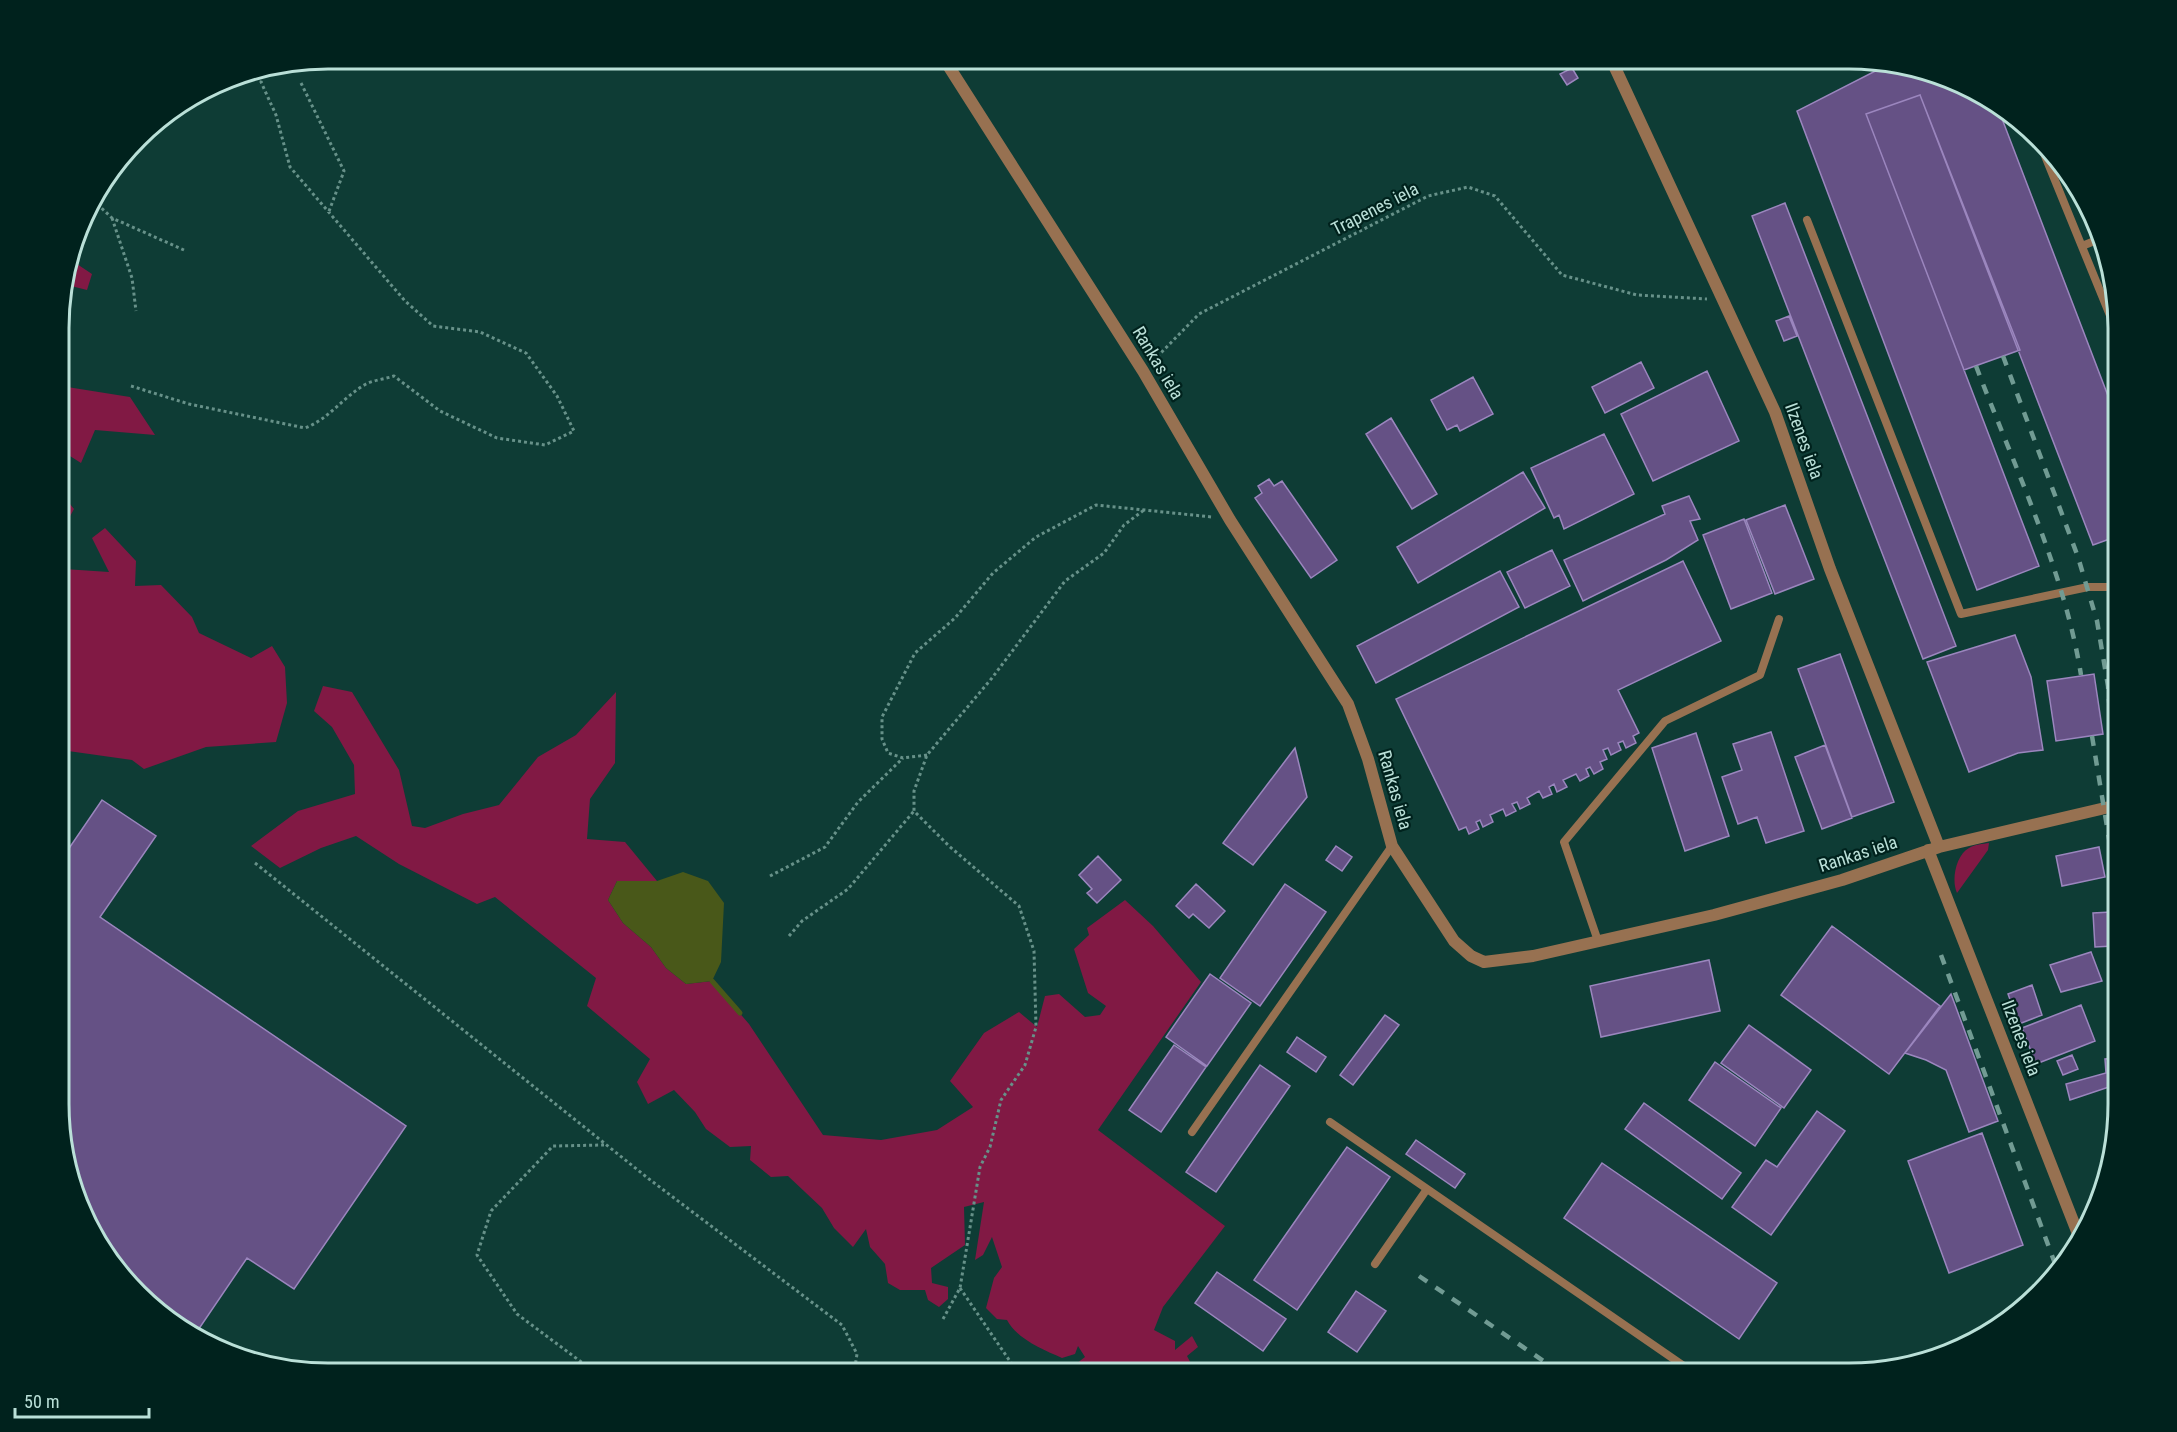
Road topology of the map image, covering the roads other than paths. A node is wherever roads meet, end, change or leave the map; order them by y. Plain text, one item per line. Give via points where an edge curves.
1 (951, 69) edge
2 (1616, 69) edge
3 (2047, 160) edge
4 (1806, 220) dead end
5 (2093, 242) edge
6 (2082, 246) junction
7 (2107, 307) edge
8 (2108, 587) edge
9 (1779, 619) dead end
10 (2108, 808) edge
11 (1392, 846) junction
12 (1933, 848) junction
13 (1598, 941) junction
14 (1330, 1122) dead end
15 (1192, 1132) dead end
16 (1427, 1189) junction
17 (2076, 1228) edge
18 (1375, 1264) dead end
19 (1679, 1363) edge

1 - 11 street, Rankas iela via 1348,704
2 - 12 street, Ilzenes iela via 1775,412
3 - 6 lane
4 - 8 lane via 1961,615 2088,587
5 - 6 lane
6 - 7 lane
9 - 13 lane via 1760,675 1665,721 1564,842
10 - 12 street, Rankas iela
11 - 13 street, Rankas iela via 1454,941 1484,962
11 - 15 lane
12 - 13 street, Rankas iela via 1842,880
12 - 17 street, Ilzenes iela
14 - 16 lane
16 - 18 lane
16 - 19 lane

